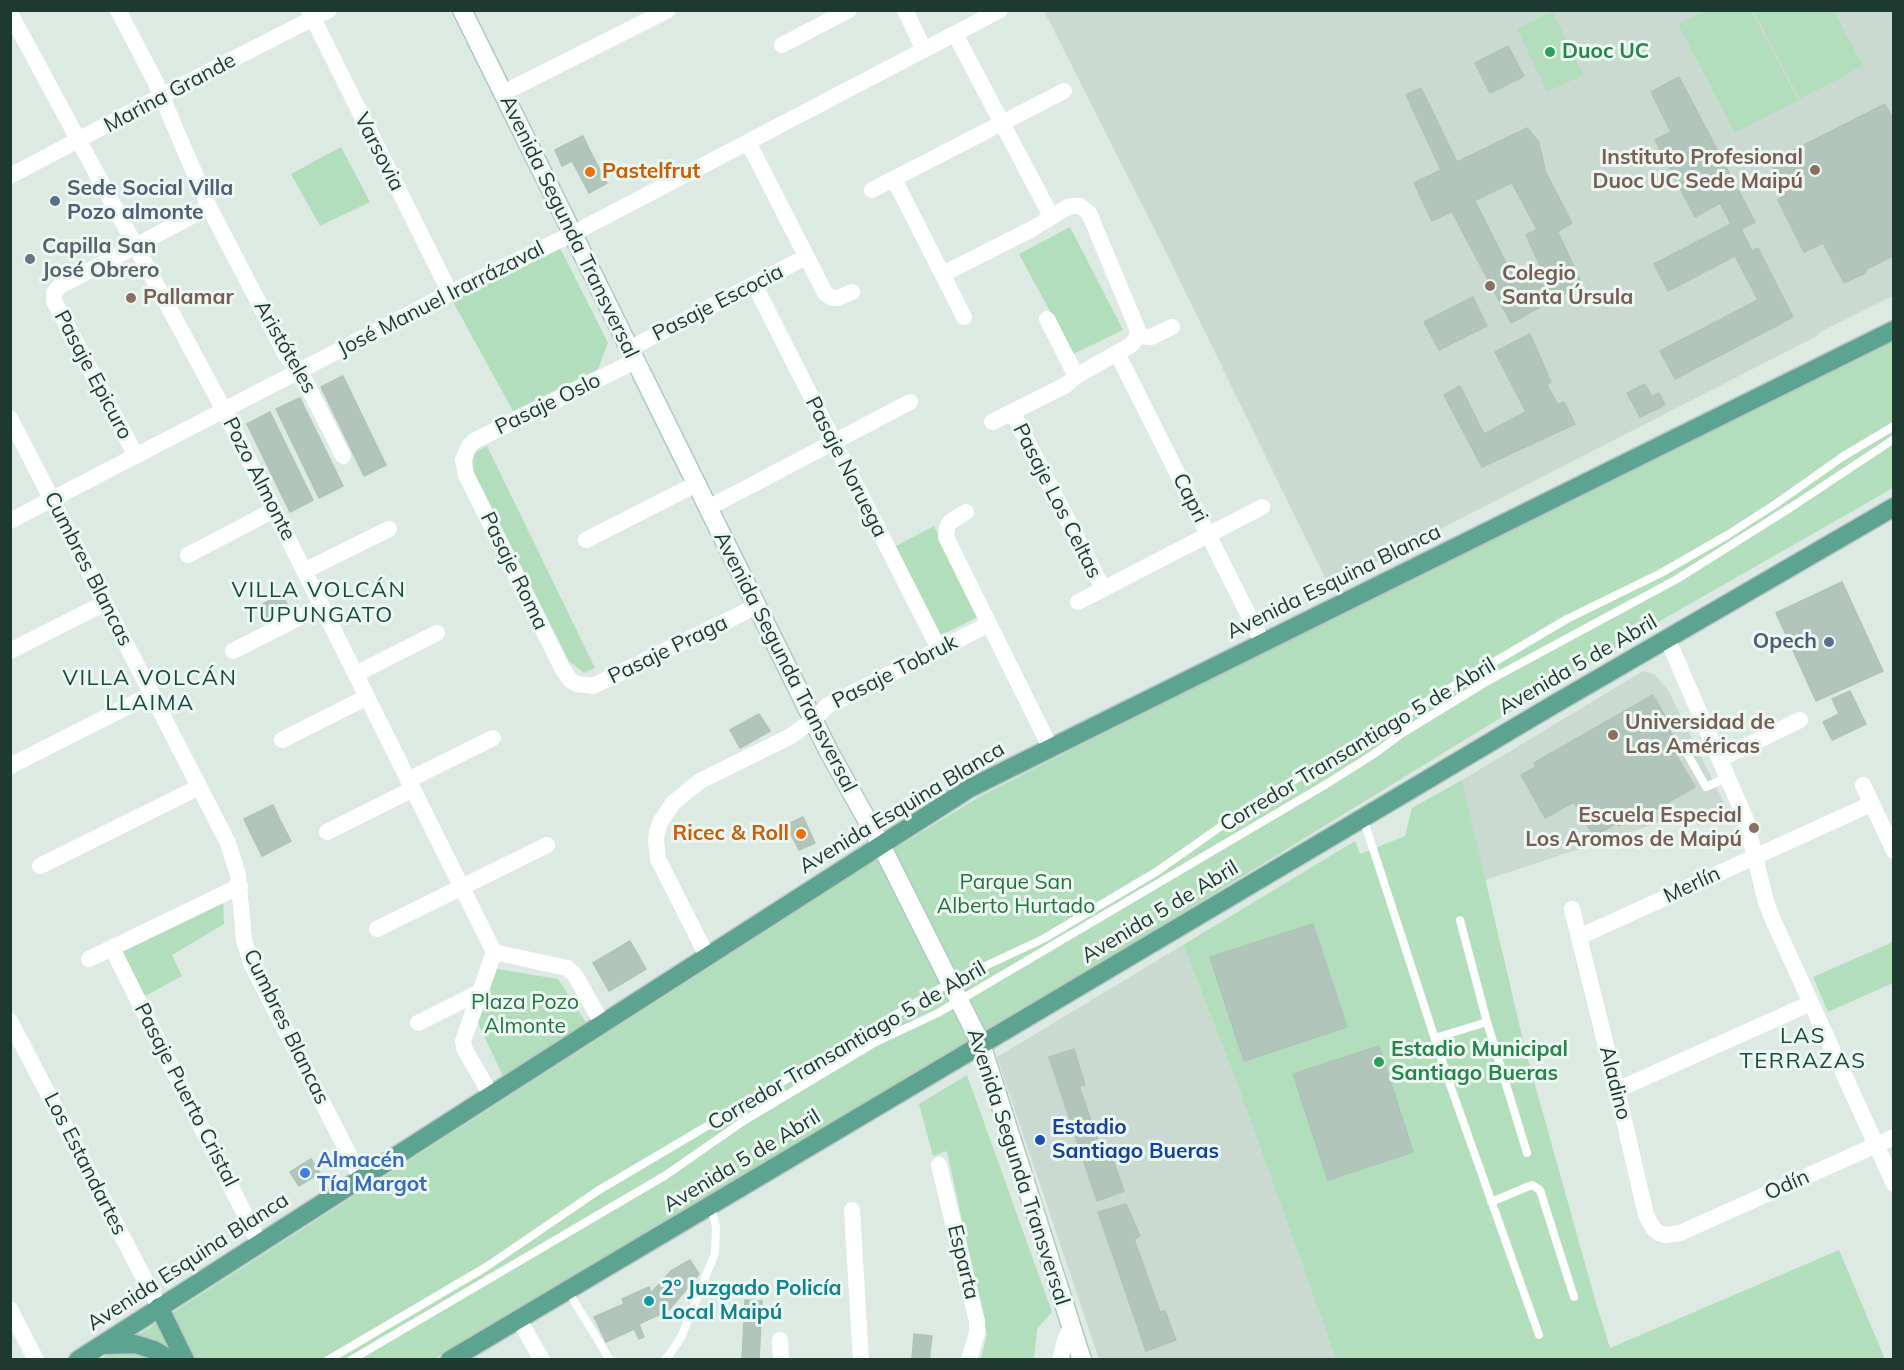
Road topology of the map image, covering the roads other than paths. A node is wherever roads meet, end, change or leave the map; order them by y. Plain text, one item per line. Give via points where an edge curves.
1 (118, 10) edge
2 (329, 10) edge
3 (462, 10) edge
4 (668, 10) edge
5 (849, 10) edge
6 (904, 10) edge
7 (1000, 10) edge
8 (10, 13) edge
9 (311, 15) edge
10 (956, 34) junction
11 (782, 45) dead end
12 (924, 50) junction
13 (1064, 91) dead end
14 (503, 93) junction
15 (161, 96) junction
16 (1002, 123) junction
17 (78, 141) junction
18 (748, 142) junction
19 (10, 177) edge
20 (894, 179) junction
21 (872, 190) dead end
22 (209, 207) junction
23 (1051, 216) junction
24 (572, 234) junction
25 (135, 246) junction
26 (806, 257) junction
27 (943, 274) junction
28 (754, 284) junction
29 (852, 292) dead end
30 (450, 293) junction
31 (964, 316) dead end
32 (1047, 319) dead end
33 (1172, 327) dead end
34 (1893, 330) edge
35 (1138, 336) junction
36 (1117, 353) junction
37 (632, 355) junction
38 (300, 371) junction
39 (1076, 376) junction
40 (910, 402) dead end
41 (224, 410) junction
42 (1012, 412) junction
43 (10, 418) edge
44 (992, 422) dead end
45 (1893, 426) edge
46 (1893, 439) edge
47 (834, 442) junction
48 (465, 452) joint
49 (136, 456) junction
50 (343, 456) dead end
51 (696, 484) junction
52 (52, 499) junction
53 (1262, 507) dead end
54 (1893, 507) edge
55 (708, 508) junction
56 (274, 510) junction
57 (966, 512) dead end
58 (10, 521) edge
59 (389, 529) dead end
60 (1208, 535) junction
61 (586, 540) dead end
62 (188, 555) dead end
63 (304, 571) junction
64 (1102, 589) junction
65 (1078, 602) dead end
66 (105, 603) junction
67 (322, 606) junction
68 (757, 606) junction
69 (988, 624) junction
70 (437, 633) dead end
71 (1667, 638) junction
72 (1262, 642) junction
73 (939, 649) junction
74 (10, 651) edge
75 (232, 651) dead end
76 (356, 674) junction
77 (577, 684) joint
78 (152, 694) junction
79 (367, 697) junction
80 (813, 720) junction
81 (1800, 720) dead end
82 (493, 738) dead end
83 (282, 740) dead end
84 (1050, 747) junction
85 (1688, 755) dead end
86 (1720, 759) junction
87 (10, 766) edge
88 (1728, 777) junction
89 (411, 784) junction
90 (1863, 785) dead end
91 (199, 787) junction
92 (1871, 804) junction
93 (1363, 818) junction
94 (327, 832) dead end
95 (547, 845) dead end
96 (881, 845) junction
97 (1893, 851) edge
98 (1755, 857) junction
99 (40, 866) dead end
100 (240, 886) junction
101 (462, 887) junction
102 (1572, 909) dead end
103 (1460, 920) dead end
104 (377, 929) dead end
105 (1579, 938) junction
106 (112, 948) junction
107 (494, 952) junction
108 (707, 956) junction
109 (89, 959) dead end
110 (951, 982) junction
111 (480, 992) junction
112 (960, 1001) junction
113 (1811, 1003) junction
114 (10, 1021) edge
115 (1487, 1022) junction
116 (418, 1023) dead end
117 (602, 1023) junction
118 (1435, 1038) junction
119 (981, 1044) junction
120 (1617, 1090) junction
121 (491, 1095) junction
122 (1893, 1137) edge
123 (1876, 1145) junction
124 (1527, 1153) dead end
125 (939, 1165) dead end
126 (361, 1178) junction
127 (1893, 1184) edge
128 (1491, 1202) junction
129 (711, 1206) junction
130 (852, 1210) dead end
131 (1680, 1233) joint
132 (260, 1243) junction
133 (568, 1291) junction
134 (1574, 1298) dead end
135 (159, 1308) junction
136 (10, 1309) edge
137 (519, 1320) junction
138 (1071, 1327) junction
139 (1539, 1335) dead end
140 (780, 1340) dead end
141 (100, 1345) junction
142 (36, 1359) edge
143 (78, 1359) edge
144 (171, 1359) edge
145 (184, 1359) edge
146 (328, 1359) edge
147 (351, 1359) edge
148 (450, 1359) edge
149 (542, 1359) edge
150 (610, 1359) edge
151 (665, 1359) edge
152 (782, 1359) edge
153 (861, 1359) edge
154 (969, 1359) edge
155 (1060, 1359) edge
156 (1082, 1359) edge

1 - 15 street, Aristóteles
2 - 9 street, Marina Grande
3 - 14 main road, Avenida Segunda Transversal
4 - 14 street
5 - 11 street
6 - 12 street
7 - 10 street, José Manuel Irarrázaval
8 - 17 street, Pozo Almonte
9 - 15 street, Marina Grande
9 - 30 street, Varsovia
10 - 12 street, José Manuel Irarrázaval
10 - 16 street
12 - 18 street, José Manuel Irarrázaval
13 - 16 street
14 - 24 main road, Avenida Segunda Transversal
15 - 17 street, Marina Grande
15 - 22 street, Aristóteles
16 - 20 street
16 - 23 street
17 - 19 street, Marina Grande
17 - 25 street, Pozo Almonte
18 - 24 street, José Manuel Irarrázaval
18 - 26 street, Pasaje Escocia
20 - 21 street
20 - 27 street
22 - 25 street
22 - 38 street, Aristóteles via 287,357
23 - 27 street
23 - 35 street via 1076,205 1089,213
24 - 30 street, José Manuel Irarrázaval
24 - 37 main road, Avenida Segunda Transversal
25 - 41 street, Pozo Almonte
25 - 49 street, Pasaje Epicuro via 60,286 54,301
26 - 28 street, Pasaje Escocia
26 - 29 street, Pasaje Escocia via 828,296 838,298
27 - 31 street
28 - 37 street, Pasaje Escocia
28 - 47 street, Pasaje Noruega
30 - 38 street, José Manuel Irarrázaval
32 - 39 street
33 - 35 street, Pasaje Los Celtas via 1150,337
34 - 72 main road, Avenida Esquina Blanca
35 - 36 street, Pasaje Los Celtas
36 - 39 street, Pasaje Los Celtas
36 - 60 street, Capri
37 - 48 street, Pasaje Oslo via 481,437
37 - 51 main road, Avenida Segunda Transversal
38 - 41 street, José Manuel Irarrázaval
38 - 50 street, Aristóteles
39 - 42 street, Pasaje Los Celtas
40 - 47 street
41 - 49 street, José Manuel Irarrázaval
41 - 56 street, Pozo Almonte
42 - 44 street, Pasaje Los Celtas
42 - 64 street, Pasaje Los Celtas
43 - 52 street, Cumbres Blancas
45 - 110 lane, Corredor Transantiago 5 de Abril via 1752,520 1661,573 1568,619 1250,806 1156,872 1043,939
46 - 112 lane, Corredor Transantiago 5 de Abril via 1677,579 1486,682 1323,786
47 - 55 street
47 - 73 street, Pasaje Noruega
48 - 77 street, Pasaje Roma via 466,475 562,668
49 - 52 street, José Manuel Irarrázaval
51 - 55 main road, Avenida Segunda Transversal
51 - 61 street
52 - 58 street, José Manuel Irarrázaval
52 - 66 street, Cumbres Blancas
53 - 60 street, Pasaje Los Celtas
54 - 71 main road, Avenida 5 de Abril
55 - 68 main road, Avenida Segunda Transversal
56 - 62 street
56 - 63 street, Pozo Almonte
57 - 69 street via 950,522 946,537
59 - 63 street
60 - 64 street, Pasaje Los Celtas
60 - 72 street, Capri
63 - 67 street, Pozo Almonte
64 - 65 street, Pasaje Los Celtas
66 - 74 street
66 - 78 street, Cumbres Blancas
67 - 75 street
67 - 76 street, Pozo Almonte
68 - 77 street, Pasaje Praga via 601,683
68 - 80 main road, Avenida Segunda Transversal
69 - 73 street, Pasaje Tobruk
69 - 84 street
70 - 76 street
71 - 86 street
71 - 93 main road, Avenida 5 de Abril
72 - 84 main road, Avenida Esquina Blanca
73 - 80 street, Pasaje Tobruk via 827,706
76 - 79 street, Pozo Almonte
78 - 87 street
78 - 91 street, Cumbres Blancas
79 - 83 street
79 - 89 street, Pozo Almonte
80 - 96 main road, Avenida Segunda Transversal
80 - 108 street, Pasaje Tobruk via 791,736 700,781 672,803 661,821 656,841 658,859
81 - 86 street
82 - 89 street
84 - 96 main road, Avenida Esquina Blanca via 970,788
85 - 88 lane via 1706,787
86 - 88 street
88 - 98 street via 1746,820
89 - 94 street
89 - 101 street, Pozo Almonte
90 - 92 street
91 - 99 street
91 - 100 street, Cumbres Blancas via 232,854
92 - 97 street
92 - 98 street, Merlín
93 - 118 lane
93 - 119 main road, Avenida 5 de Abril
95 - 101 street
96 - 108 main road, Avenida Esquina Blanca
96 - 110 main road, Avenida Segunda Transversal
98 - 105 street, Merlín
98 - 113 street via 1766,902
100 - 106 street
100 - 126 street, Cumbres Blancas via 244,940 251,963
101 - 104 street
101 - 107 street, Pozo Almonte
102 - 105 street, Aladino
103 - 115 lane
105 - 120 street, Aladino
106 - 109 street
106 - 132 street, Pasaje Puerto Cristal
107 - 111 street
107 - 117 street via 567,968
108 - 117 main road, Avenida Esquina Blanca
110 - 112 main road, Avenida Segunda Transversal
110 - 146 lane, Corredor Transantiago 5 de Abril via 599,1190 486,1267
111 - 116 street
111 - 121 street via 463,1044
112 - 119 main road, Avenida Segunda Transversal
112 - 147 lane, Corredor Transantiago 5 de Abril via 854,1055 745,1120 666,1175
113 - 120 street
113 - 123 street
114 - 135 street, Los Estandartes
115 - 118 lane
115 - 124 lane
117 - 121 main road, Avenida Esquina Blanca
118 - 128 lane
119 - 129 main road, Avenida 5 de Abril
119 - 138 main road, Avenida Segunda Transversal
120 - 131 street, Aladino via 1649,1222 1659,1233
121 - 126 main road, Avenida Esquina Blanca
122 - 123 street, Odín
123 - 127 street
123 - 131 street, Odín
125 - 154 street, Esparta via 977,1321
126 - 132 main road, Avenida Esquina Blanca
128 - 134 lane via 1532,1185 1540,1190
128 - 139 lane
129 - 133 main road, Avenida 5 de Abril
129 - 151 lane via 717,1237 715,1253 682,1335
130 - 153 street
132 - 135 main road, Avenida Esquina Blanca
133 - 137 main road, Avenida 5 de Abril
133 - 150 lane
135 - 141 main road, Avenida Esquina Blanca
135 - 145 main road
136 - 142 street
137 - 148 main road, Avenida 5 de Abril
137 - 149 street
138 - 155 street, Avenida Segunda Transversal
138 - 156 main road, Avenida Segunda Transversal
140 - 152 street
141 - 143 main road, Avenida Esquina Blanca
141 - 144 main road via 135,1344

